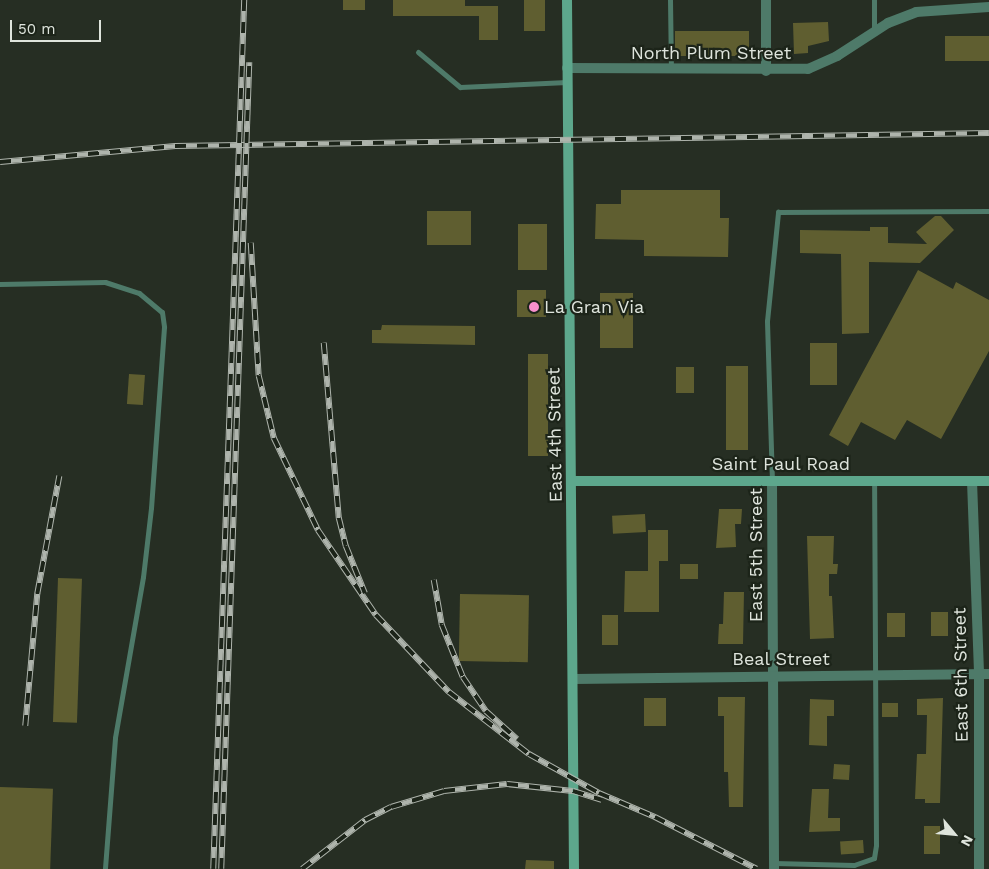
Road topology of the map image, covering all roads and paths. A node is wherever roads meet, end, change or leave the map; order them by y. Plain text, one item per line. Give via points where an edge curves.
1 (567, 0) edge
2 (670, 0) edge
3 (766, 0) edge
4 (874, 0) edge
5 (971, 3) edge
6 (989, 7) edge
7 (874, 33) junction
8 (418, 52) dead end
9 (567, 68) junction
10 (671, 70) junction
11 (766, 71) junction
12 (567, 82) junction
13 (989, 211) edge
14 (0, 284) edge
15 (572, 480) junction
16 (989, 480) edge
17 (772, 481) junction
18 (874, 481) junction
19 (972, 481) junction
20 (876, 674) junction
21 (984, 674) edge
22 (773, 675) junction
23 (574, 680) junction
24 (774, 866) edge
25 (105, 869) edge
26 (574, 869) edge
27 (979, 869) edge

1 - 9 main road, East 4th Street
2 - 10 lane
3 - 11 street
4 - 7 lane
5 - 6 street, North Plum Street
5 - 7 street, North Plum Street via 916,12 888,23
7 - 11 street, North Plum Street via 838,56 808,69
8 - 12 lane via 460,87
9 - 10 street, North Plum Street
9 - 12 main road, East 4th Street
10 - 11 street, North Plum Street
12 - 15 main road, East 4th Street
13 - 17 lane, East 5th Street via 778,212 768,321
14 - 25 lane via 105,282 139,293 162,312 164,327 143,577 115,738
15 - 17 main road, Saint Paul Road
15 - 23 main road, East 4th Street
16 - 19 main road, Saint Paul Road
17 - 18 main road, Saint Paul Road
17 - 22 street, East 5th Street
18 - 19 main road, Saint Paul Road
18 - 20 lane
19 - 21 street, East 6th Street
20 - 21 street, Beal Street
20 - 22 street, Beal Street
20 - 24 lane via 874,858 854,865
21 - 27 street, East 6th Street
22 - 23 street, Beal Street
22 - 24 street, East 5th Street
23 - 26 main road, East 4th Street

